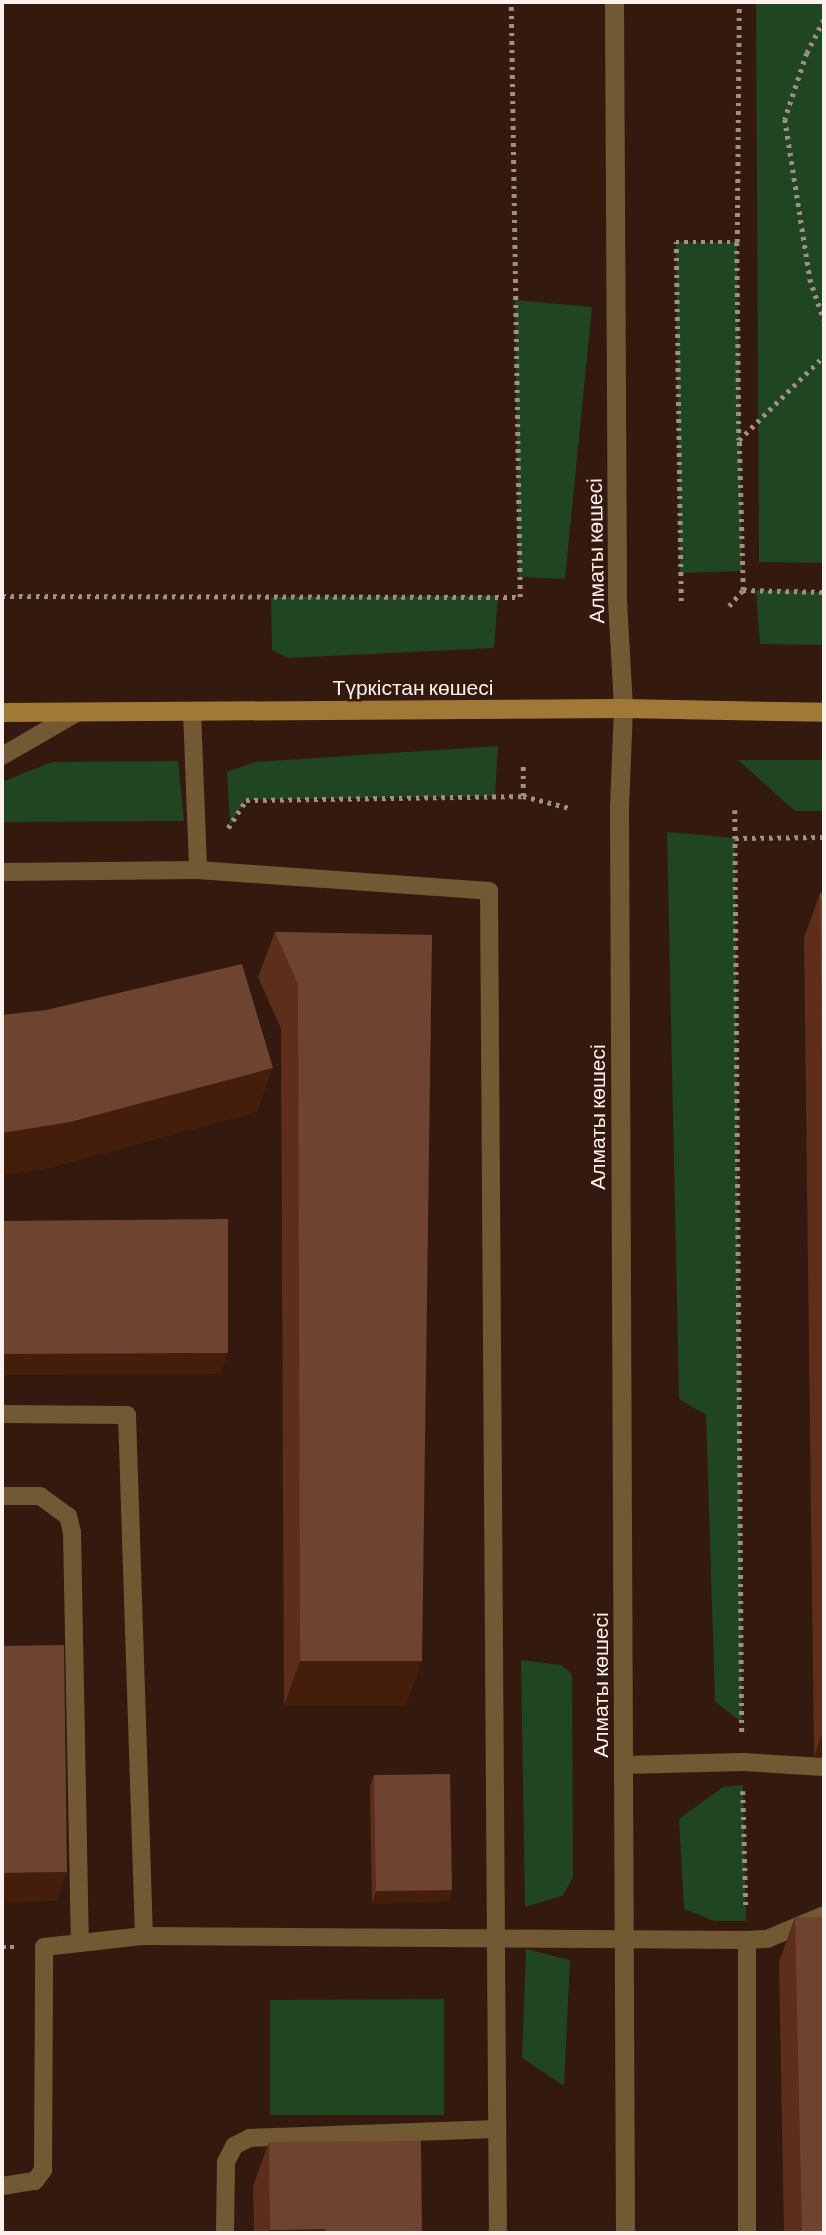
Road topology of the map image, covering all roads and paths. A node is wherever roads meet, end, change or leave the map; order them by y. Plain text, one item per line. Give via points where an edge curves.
1 (511, 2) edge
2 (614, 2) edge
3 (740, 2) edge
4 (824, 20) edge
5 (737, 242) junction
6 (824, 320) edge
7 (824, 356) edge
8 (739, 440) junction
9 (743, 590) junction
10 (824, 592) edge
11 (2, 596) edge
12 (681, 601) dead end
13 (729, 606) dead end
14 (622, 708) junction
15 (192, 711) junction
16 (2, 712) edge
17 (78, 712) junction
18 (824, 712) edge
19 (2, 756) edge
20 (523, 765) dead end
21 (523, 796) junction
22 (570, 808) dead end
23 (735, 810) dead end
24 (824, 837) edge
25 (735, 838) junction
26 (197, 843) junction
27 (198, 870) junction
28 (2, 872) edge
29 (2, 1414) edge
30 (2, 1496) edge
31 (743, 1762) junction
32 (623, 1765) junction
33 (824, 1767) edge
34 (824, 1915) edge
35 (144, 1936) junction
36 (494, 1936) junction
37 (624, 1938) junction
38 (747, 1940) junction
39 (80, 1942) junction
40 (497, 2129) junction
41 (2, 2186) edge
42 (225, 2233) edge
43 (498, 2233) edge
44 (625, 2233) edge
45 (747, 2233) edge

1 - 11 path via 520,597
2 - 14 street, Алматы көшесі via 617,586
3 - 5 path
4 - 6 path via 807,53 785,119 810,279
5 - 8 path
5 - 12 path via 677,242
7 - 8 path
8 - 9 path
9 - 10 path
9 - 13 path
14 - 15 main road, Түркістан көшесі
14 - 18 main road, Түркістан көшесі
14 - 32 street, Алматы көшесі
15 - 17 main road, Түркістан көшесі
15 - 26 lane
16 - 17 main road, Түркістан көшесі
17 - 19 lane
20 - 21 path
21 - 22 path
21 - 26 path via 246,800 224,835
23 - 25 path
24 - 25 path
25 - 31 path
26 - 27 lane
27 - 28 lane
27 - 36 lane via 489,891
29 - 35 lane via 127,1415
30 - 39 lane via 40,1496 68,1516 72,1532
31 - 32 lane
31 - 33 lane
31 - 38 path
32 - 37 street, Алматы көшесі
34 - 38 lane via 767,1939
35 - 36 lane
35 - 39 lane
36 - 37 lane
36 - 40 lane
37 - 38 lane
37 - 44 street, Алматы көшесі
38 - 45 lane
39 - 41 lane via 44,1947 43,2170 35,2181
40 - 42 lane via 250,2138 234,2147 226,2162
40 - 43 lane

